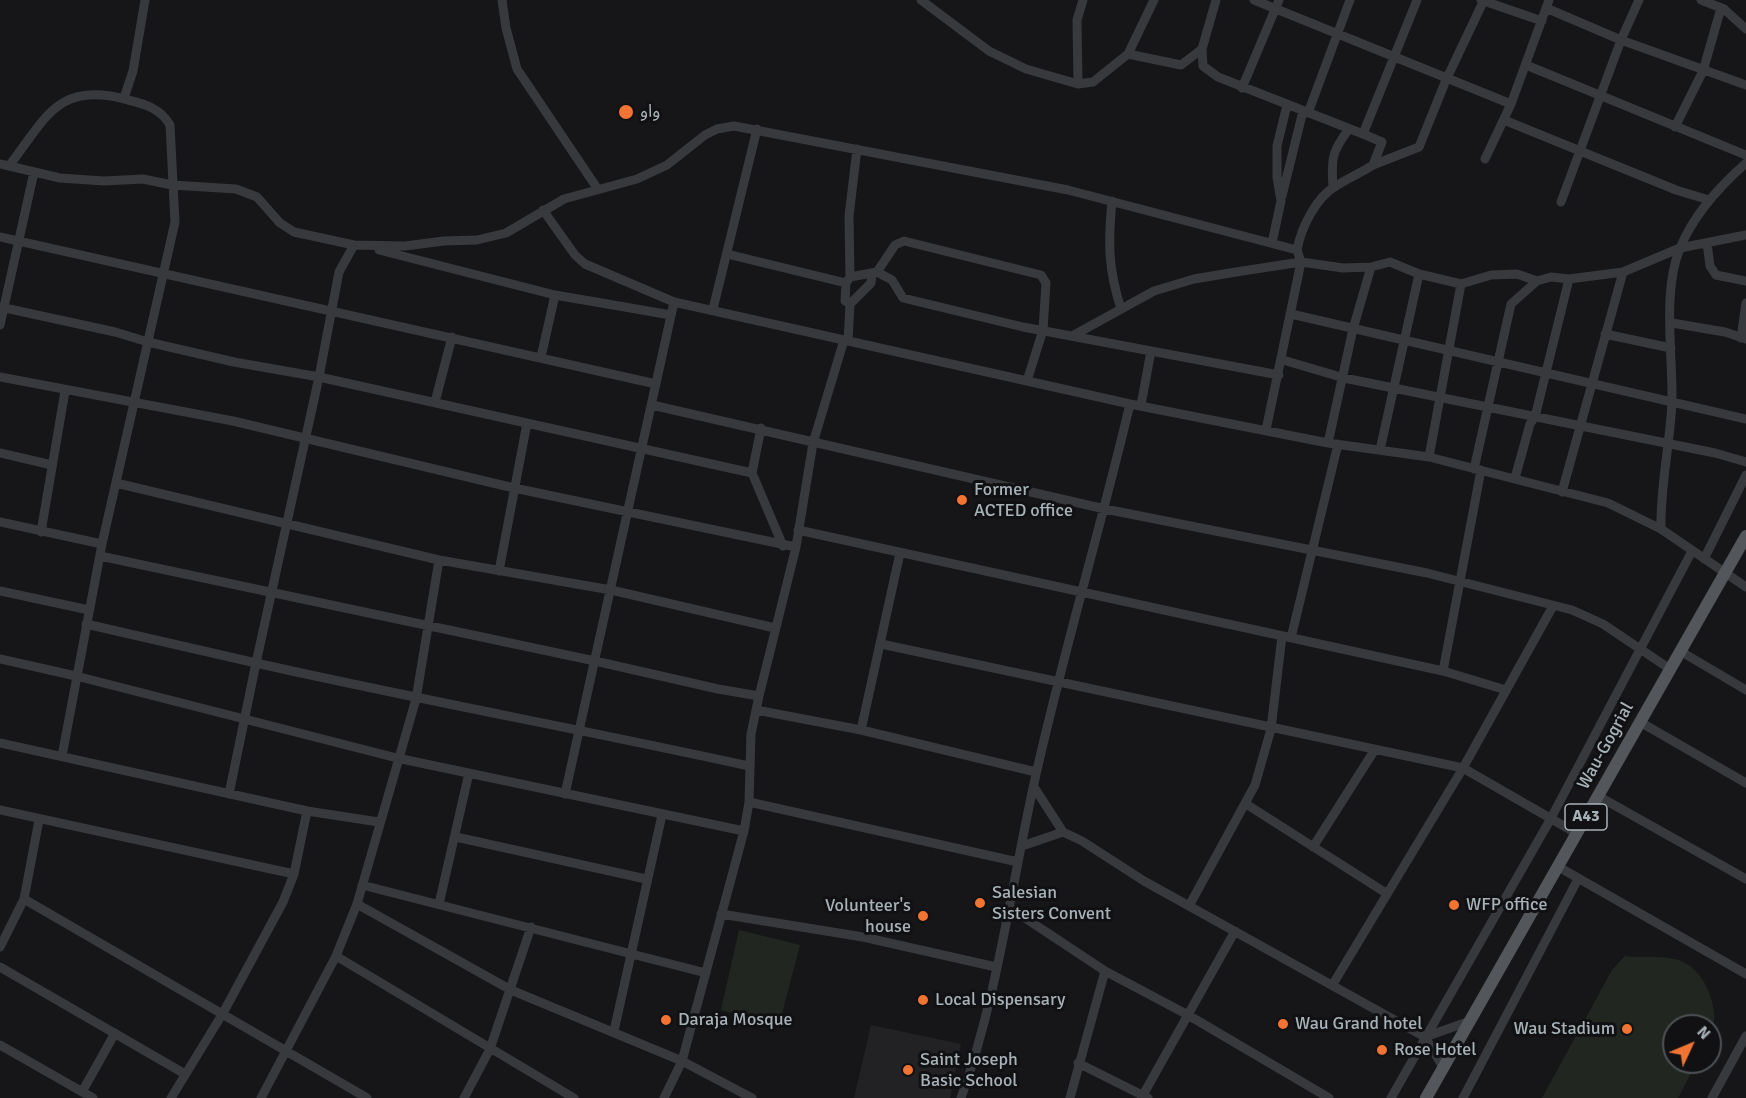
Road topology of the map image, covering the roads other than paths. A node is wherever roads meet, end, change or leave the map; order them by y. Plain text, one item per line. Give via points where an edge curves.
1 (145, 0) edge
2 (502, 0) edge
3 (921, 0) edge
4 (1083, 0) edge
5 (1154, 0) edge
6 (1216, 0) edge
7 (1254, 0) edge
8 (1350, 0) edge
9 (1417, 0) edge
10 (1483, 0) edge
11 (1639, 0) edge
12 (1701, 0) edge
13 (1278, 4) edge
14 (1547, 4) edge
15 (1722, 6) edge
16 (1542, 21) junction
17 (1745, 25) edge
18 (1337, 34) junction
19 (1621, 40) junction
20 (1202, 49) junction
21 (1128, 54) junction
22 (1394, 55) junction
23 (1526, 65) junction
24 (1703, 70) junction
25 (1446, 80) junction
26 (1078, 84) junction
27 (1746, 85) edge
28 (1242, 88) junction
29 (1602, 94) junction
30 (124, 98) junction
31 (1511, 104) junction
32 (1287, 105) junction
33 (1306, 112) junction
34 (1504, 120) junction
35 (1675, 127) junction
36 (756, 129) junction
37 (1348, 129) junction
38 (1363, 134) junction
39 (857, 148) junction
40 (1579, 152) junction
41 (1746, 155) edge
42 (1485, 159) dead end
43 (1746, 163) edge
44 (4, 165) edge
45 (1373, 165) junction
46 (34, 172) junction
47 (172, 185) junction
48 (1333, 187) junction
49 (597, 188) junction
50 (1709, 200) junction
51 (1112, 201) junction
52 (1281, 201) junction
53 (1561, 201) dead end
54 (543, 210) junction
55 (1746, 236) edge
56 (0, 237) edge
57 (19, 241) junction
58 (1272, 243) junction
59 (1707, 243) junction
60 (354, 245) junction
61 (366, 246) junction
62 (1680, 248) junction
63 (1297, 250) junction
64 (727, 254) junction
65 (1301, 262) junction
66 (1371, 267) junction
67 (1623, 272) junction
68 (874, 273) junction
69 (1419, 274) junction
70 (165, 275) junction
71 (1569, 279) junction
72 (848, 280) junction
73 (1537, 281) junction
74 (1746, 281) edge
75 (1461, 284) junction
76 (555, 295) junction
77 (674, 302) junction
78 (1746, 303) edge
79 (850, 304) junction
80 (2, 308) edge
81 (713, 309) junction
82 (1121, 309) junction
83 (333, 310) junction
84 (1291, 314) junction
85 (671, 315) junction
86 (1672, 323) junction
87 (0, 325) edge
88 (1353, 329) junction
89 (1043, 330) junction
90 (1605, 334) junction
91 (1074, 335) junction
92 (452, 337) junction
93 (1743, 339) edge
94 (846, 341) junction
95 (1404, 341) junction
96 (148, 342) junction
97 (1671, 348) junction
98 (1151, 351) junction
99 (1449, 352) junction
100 (541, 357) junction
101 (1282, 360) junction
102 (1498, 362) junction
103 (1545, 373) junction
104 (1279, 375) junction
105 (0, 377) edge
106 (319, 377) junction
107 (1344, 378) junction
108 (1027, 381) junction
109 (656, 384) junction
110 (1594, 384) junction
111 (1394, 388) junction
112 (65, 391) junction
113 (1442, 397) junction
114 (1672, 400) junction
115 (435, 402) junction
116 (133, 403) junction
117 (1130, 404) junction
118 (652, 405) junction
119 (1141, 405) junction
120 (1487, 408) junction
121 (1535, 417) junction
122 (1746, 419) edge
123 (527, 423) junction
124 (1581, 425) junction
125 (761, 428) junction
126 (1266, 430) junction
127 (305, 439) junction
128 (813, 443) junction
129 (1333, 443) junction
130 (1669, 444) junction
131 (642, 448) junction
132 (1380, 450) junction
133 (0, 453) edge
134 (1429, 458) junction
135 (1746, 462) edge
136 (52, 465) junction
137 (1478, 470) junction
138 (752, 473) junction
139 (1746, 475) edge
140 (1515, 478) junction
141 (116, 483) junction
142 (514, 488) junction
143 (1562, 492) junction
144 (1105, 509) junction
145 (627, 514) junction
146 (0, 522) edge
147 (285, 523) junction
148 (1661, 529) junction
149 (798, 530) junction
150 (41, 532) junction
151 (1746, 536) edge
152 (102, 544) junction
153 (783, 546) junction
154 (796, 547) junction
155 (1692, 551) junction
156 (1312, 552) junction
157 (900, 553) junction
158 (100, 556) junction
159 (1704, 559) junction
160 (439, 560) junction
161 (499, 571) junction
162 (1724, 574) junction
163 (1459, 582) junction
164 (1746, 587) edge
165 (611, 590) junction
166 (0, 591) edge
167 (1081, 591) junction
168 (271, 594) junction
169 (1553, 606) junction
170 (89, 610) junction
171 (86, 624) junction
172 (427, 626) junction
173 (775, 628) junction
174 (1286, 637) junction
175 (882, 644) junction
176 (1639, 649) junction
177 (1680, 651) junction
178 (0, 659) edge
179 (595, 661) junction
180 (256, 663) junction
181 (1670, 669) junction
182 (1443, 671) junction
183 (76, 676) junction
184 (1059, 682) junction
185 (1506, 690) junction
186 (1746, 690) edge
187 (759, 696) junction
188 (416, 699) junction
189 (756, 710) junction
190 (244, 719) junction
191 (1640, 722) junction
192 (578, 729) junction
193 (1271, 729) junction
194 (861, 730) junction
195 (0, 743) edge
196 (1374, 751) junction
197 (62, 756) junction
198 (397, 758) junction
199 (750, 766) junction
200 (1463, 768) junction
201 (1036, 772) junction
202 (470, 773) junction
203 (1746, 783) edge
204 (1034, 787) junction
205 (229, 794) junction
206 (565, 794) junction
207 (1598, 796) junction
208 (749, 802) junction
209 (1246, 804) junction
210 (0, 810) edge
211 (307, 811) junction
212 (662, 815) junction
213 (39, 820) junction
214 (1550, 820) junction
215 (379, 822) junction
216 (744, 831) junction
217 (1063, 832) junction
218 (1576, 832) junction
219 (456, 837) junction
220 (1022, 846) junction
221 (1313, 847) junction
222 (1018, 862) junction
223 (1557, 867) junction
224 (294, 874) junction
225 (646, 879) junction
226 (1578, 879) junction
227 (1746, 879) edge
228 (362, 885) junction
229 (1386, 893) junction
230 (24, 898) junction
231 (357, 904) junction
232 (439, 904) junction
233 (1189, 906) junction
234 (1010, 908) junction
235 (721, 914) junction
236 (531, 927) junction
237 (1235, 931) junction
238 (0, 946) edge
239 (633, 954) junction
240 (336, 956) junction
241 (0, 967) edge
242 (996, 967) junction
243 (1105, 971) junction
244 (706, 973) junction
245 (1746, 974) edge
246 (1333, 984) junction
247 (511, 990) junction
248 (223, 1013) junction
249 (1188, 1015) junction
250 (1470, 1021) junction
251 (614, 1031) junction
252 (115, 1033) junction
253 (1746, 1036) edge
254 (1425, 1037) junction
255 (0, 1045) edge
256 (1743, 1048) edge
257 (490, 1049) junction
258 (286, 1052) junction
259 (682, 1061) junction
260 (1078, 1063) junction
261 (1443, 1069) junction
262 (185, 1074) junction
263 (82, 1092) junction
264 (1146, 1096) edge
265 (93, 1098) edge
266 (171, 1098) edge
267 (261, 1098) edge
268 (367, 1098) edge
269 (464, 1098) edge
270 (574, 1098) edge
271 (664, 1098) edge
272 (752, 1098) edge
273 (961, 1098) edge
274 (1070, 1098) edge
275 (1329, 1098) edge
276 (1391, 1098) edge
277 (1426, 1098) edge
278 (1463, 1098) edge
279 (1712, 1098) edge

1 - 30 street via 133,71
2 - 49 street via 517,69
3 - 26 street via 989,51 1026,69
4 - 26 street via 1077,20
5 - 21 street
6 - 20 street
7 - 13 street
8 - 18 street
9 - 22 street
10 - 16 street
10 - 25 street
11 - 19 street
12 - 15 street
13 - 18 street
13 - 28 street
14 - 16 street
14 - 19 street
15 - 17 street
15 - 24 street
16 - 23 street
18 - 22 street
18 - 33 street
19 - 24 street
19 - 29 street
20 - 21 street via 1181,65
20 - 28 street via 1203,66
21 - 26 street via 1093,82
22 - 25 street
22 - 38 street
23 - 29 street
23 - 31 street
24 - 27 street
24 - 35 street
25 - 31 street
25 - 45 street via 1419,147
28 - 32 street
29 - 35 street
29 - 40 street
30 - 44 street via 81,93 63,101
30 - 47 street via 153,108 170,125
31 - 34 street
32 - 33 street
32 - 52 street via 1277,146
33 - 37 street
33 - 52 street
34 - 40 street
34 - 42 street
35 - 41 street
36 - 39 street
36 - 49 street via 717,129 667,165 637,179
36 - 64 street
37 - 38 street
37 - 48 street via 1335,147 1331,162
38 - 45 street via 1382,142
39 - 51 street
39 - 72 street via 849,216
40 - 50 street
40 - 53 street
43 - 50 street
44 - 46 street
45 - 48 street
46 - 47 street via 60,178 143,179
46 - 57 street
47 - 60 street via 245,190 294,232
47 - 70 street via 175,222
48 - 63 street via 1300,233
49 - 54 street
50 - 62 street
51 - 58 street
51 - 82 street via 1107,246
52 - 58 street
54 - 61 street via 506,233 477,240
54 - 77 street via 574,255 585,264
55 - 59 street
56 - 57 street
57 - 70 street
57 - 80 street
58 - 63 street
59 - 62 street
59 - 74 street via 1712,272
60 - 61 street
60 - 83 street via 339,273
61 - 76 street
62 - 67 street
62 - 86 street via 1671,296
63 - 65 street
64 - 72 street
64 - 81 street
65 - 66 street
65 - 82 street via 1194,279 1154,291
65 - 84 street
66 - 69 street via 1390,262
66 - 88 street
67 - 71 street
67 - 90 street
68 - 72 street
68 - 79 street via 871,283
68 - 89 street via 892,280 903,298
68 - 89 street via 895,245 903,241 1037,273 1046,283
69 - 75 street
69 - 95 street
70 - 83 street
70 - 96 street
71 - 73 street via 1551,277
71 - 103 street
72 - 79 street via 845,301
73 - 75 street via 1517,274 1491,275
73 - 102 street via 1511,304
75 - 99 street
76 - 85 street
76 - 100 street
77 - 81 street
77 - 85 street
78 - 93 street
79 - 94 street
80 - 87 street
80 - 96 street
81 - 94 street
82 - 91 street
83 - 92 street
83 - 106 street
84 - 88 street
84 - 101 street
85 - 109 street
86 - 93 street
86 - 97 street
88 - 95 street
88 - 107 street
89 - 91 street
89 - 108 street
90 - 97 street
90 - 110 street
91 - 98 street
92 - 100 street
92 - 115 street
94 - 108 street
94 - 128 street
95 - 99 street
95 - 111 street
96 - 106 street
96 - 116 street
97 - 114 street
98 - 104 street
98 - 119 street
99 - 102 street
99 - 113 street
100 - 109 street
101 - 104 street
101 - 107 street
102 - 103 street
102 - 120 street
103 - 110 street
103 - 121 street
104 - 126 street
105 - 112 street
106 - 115 street
106 - 127 street
107 - 111 street
107 - 129 street
108 - 117 street
109 - 118 street
110 - 114 street
110 - 124 street
111 - 113 street
111 - 132 street
112 - 116 street
112 - 136 street
113 - 120 street
113 - 134 street
114 - 122 street
114 - 130 street
115 - 123 street
116 - 127 street
116 - 141 street
117 - 119 street
117 - 144 street
118 - 125 street
118 - 131 street
119 - 126 street
120 - 121 street
120 - 137 street
121 - 124 street
121 - 140 street
123 - 131 street
123 - 142 street
124 - 130 street
124 - 143 street
125 - 128 street
125 - 138 street
126 - 129 street
127 - 142 street
127 - 147 street
128 - 144 street
128 - 149 street
129 - 132 street
129 - 156 street
130 - 135 street
130 - 148 street via 1660,494
131 - 138 street
131 - 145 street
132 - 134 street
133 - 136 street
134 - 137 street
136 - 150 street
137 - 140 street
137 - 163 street
138 - 153 street
139 - 159 street
140 - 143 street
141 - 147 street
141 - 152 street
142 - 145 street
142 - 161 street
143 - 148 street via 1608,503
144 - 156 street
144 - 167 street
145 - 153 street
145 - 165 street
146 - 150 street
147 - 160 street
147 - 168 street
148 - 155 street
149 - 154 street
149 - 157 street
150 - 152 street
151 - 162 main road, Wau-Gogrial / A43
152 - 158 street
153 - 154 street
154 - 173 street
155 - 159 street
155 - 176 street
156 - 163 street
156 - 174 street
157 - 167 street
157 - 175 street
158 - 168 street
158 - 170 street
159 - 162 street
160 - 161 street
160 - 172 street
161 - 165 street
162 - 164 street
162 - 177 main road, Wau-Gogrial / A43
163 - 169 street
163 - 182 street
165 - 173 street
165 - 179 street
166 - 170 street
167 - 174 street
167 - 184 street
168 - 172 street
168 - 180 street
169 - 176 street via 1585,615
169 - 185 street
170 - 171 street
171 - 180 street
171 - 183 street
172 - 179 street
172 - 188 street
173 - 187 street
174 - 182 street
174 - 193 street
175 - 184 street
175 - 194 street
176 - 181 street
176 - 214 street
177 - 181 main road, Wau-Gogrial / A43
177 - 186 street
178 - 183 street
179 - 187 street
179 - 192 street
180 - 188 street
180 - 190 street
181 - 191 main road, Wau-Gogrial / A43
182 - 185 street
183 - 190 street
183 - 197 street
184 - 193 street
184 - 201 street
185 - 200 street
187 - 189 street
188 - 192 street
188 - 198 street
189 - 194 street
189 - 199 street
190 - 198 street
190 - 205 street
191 - 203 street
191 - 207 main road, Wau-Gogrial / A43
192 - 199 street
192 - 206 street
193 - 196 street
193 - 209 street
194 - 201 street
195 - 197 street
196 - 200 street
196 - 221 street
197 - 205 street
198 - 202 street
198 - 215 street
199 - 208 street
200 - 214 street
200 - 229 street
201 - 204 street
202 - 206 street
202 - 219 street
204 - 217 street
204 - 220 street
205 - 211 street
206 - 212 street
207 - 218 main road, Wau-Gogrial / A43
207 - 227 street
208 - 216 street
208 - 222 street
209 - 221 street
209 - 233 street
210 - 213 street
211 - 215 street
211 - 224 street
212 - 216 street
212 - 225 street
213 - 224 street
213 - 230 street
214 - 218 street
214 - 254 street
215 - 228 street
216 - 235 street
217 - 220 street
217 - 233 street
218 - 223 main road, Wau-Gogrial / A43
219 - 225 street
219 - 232 street
220 - 222 street
221 - 229 street
222 - 234 street
223 - 226 street
223 - 250 main road, Wau-Gogrial / A43
224 - 248 street
225 - 239 street
226 - 245 street
226 - 278 street
228 - 231 street
228 - 232 street
229 - 246 street
230 - 238 street
230 - 248 street
231 - 240 street
231 - 247 street
232 - 236 street
233 - 237 street
234 - 242 street
234 - 243 street
235 - 242 street via 863,937
235 - 244 street
236 - 239 street
236 - 247 street
237 - 246 street
237 - 249 street
239 - 244 street
239 - 251 street
240 - 257 street
240 - 258 street
241 - 252 street
242 - 273 street via 977,1053
243 - 249 street
243 - 260 street
244 - 259 street
246 - 254 street
247 - 251 street
247 - 257 street
248 - 258 street
248 - 262 street
249 - 264 street
249 - 275 street
250 - 254 street
250 - 261 main road, Wau-Gogrial / A43
251 - 259 street
252 - 262 street
252 - 263 street
253 - 256 street
254 - 261 street
254 - 276 street
255 - 263 street
256 - 279 street
257 - 269 street
257 - 270 street
258 - 267 street
258 - 268 street
259 - 271 street
259 - 272 street
260 - 264 street
260 - 274 street
261 - 277 main road, Wau-Gogrial / A43
262 - 266 street
263 - 265 street

